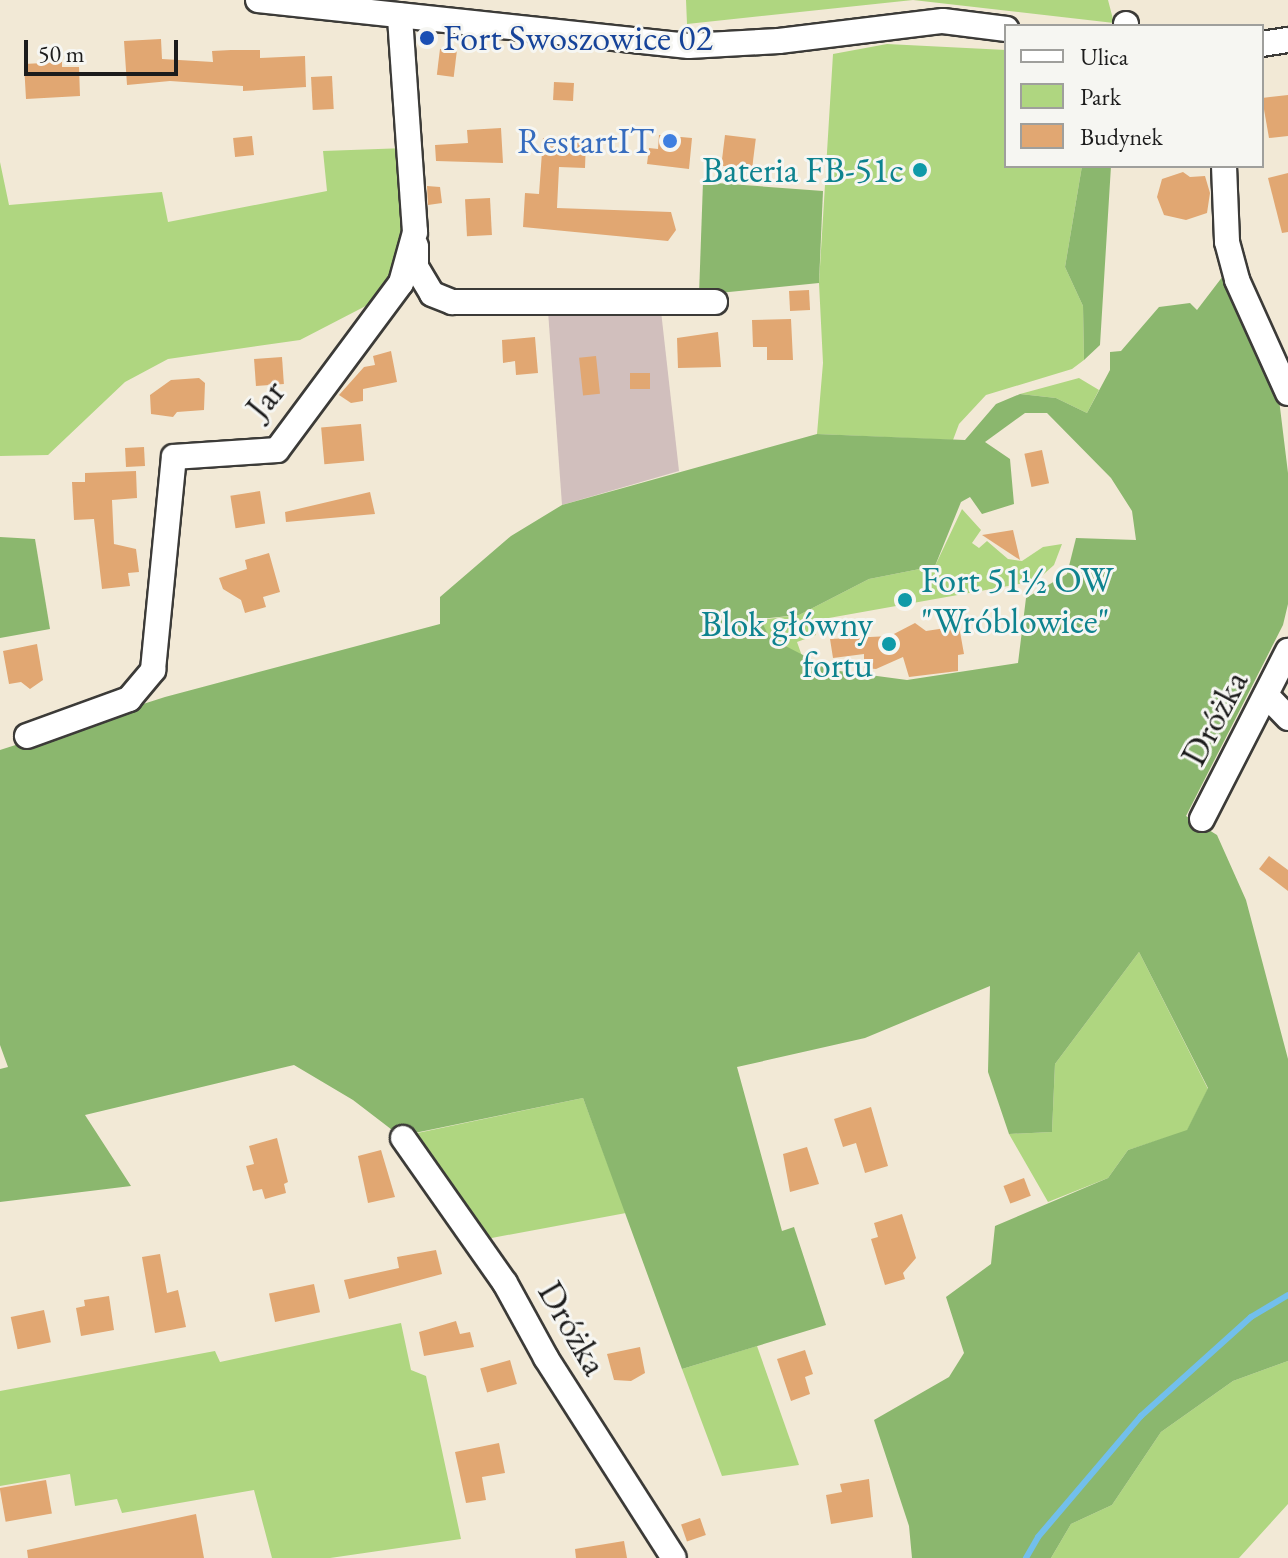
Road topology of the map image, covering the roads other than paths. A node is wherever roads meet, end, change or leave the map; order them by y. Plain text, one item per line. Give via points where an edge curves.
1 (258, 0) edge
2 (400, 16) junction
3 (1004, 29) edge
4 (1288, 40) edge
5 (1264, 44) edge
6 (1224, 168) edge
7 (415, 232) junction
8 (715, 302) dead end
9 (1288, 393) edge
10 (1288, 651) edge
11 (1266, 695) junction
12 (1288, 718) edge
13 (27, 736) dead end
14 (1202, 819) dead end
15 (403, 1138) dead end
16 (674, 1558) edge

1 - 2 street
2 - 3 street via 689,46 943,21
2 - 7 street, Jar
4 - 5 street
6 - 9 street via 1227,242 1237,280
7 - 8 street via 416,267 432,294 452,302
7 - 13 street, Jar via 401,283 277,450 174,457 153,670 142,686 129,699
10 - 11 street, Dróżka
11 - 12 street
11 - 14 street, Dróżka
15 - 16 street, Dróżka via 497,1271

